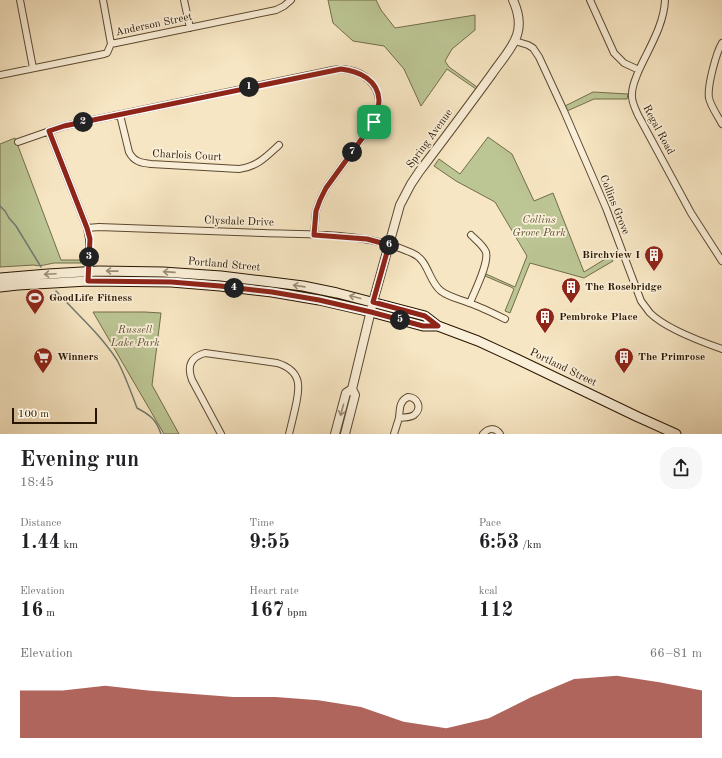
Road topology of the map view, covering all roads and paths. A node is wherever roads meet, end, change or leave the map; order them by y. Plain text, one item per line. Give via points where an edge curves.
1 (20, 0) edge
2 (103, 0) edge
3 (184, 0) edge
4 (291, 0) edge
5 (513, 0) edge
6 (590, 0) edge
7 (665, 0) edge
8 (190, 28) junction
9 (515, 41) junction
10 (722, 43) edge
11 (112, 44) junction
12 (33, 68) junction
13 (639, 70) junction
14 (0, 75) edge
15 (120, 115) junction
16 (722, 124) edge
17 (49, 131) junction
18 (18, 142) dead end
19 (280, 145) dead end
20 (87, 228) junction
21 (314, 235) junction
22 (471, 236) dead end
23 (389, 245) junction
24 (722, 261) edge
25 (88, 276) junction
26 (0, 278) edge
27 (0, 287) edge
28 (373, 302) junction
29 (470, 303) junction
30 (371, 312) junction
31 (505, 319) dead end
32 (438, 326) junction
33 (722, 349) edge
34 (352, 390) junction
35 (399, 418) dead end
36 (221, 434) edge
37 (288, 434) edge
38 (335, 434) edge
39 (345, 434) edge
40 (394, 434) edge
41 (483, 434) edge
42 (500, 434) edge
43 (676, 434) edge

1 - 12 street
2 - 11 street
3 - 8 street
4 - 8 street, Anderson Street via 276,10
5 - 9 street, Spring Avenue via 518,22
6 - 13 street via 614,54 624,63
7 - 13 street, Regal Road via 662,19
8 - 11 street, Anderson Street
9 - 23 street, Spring Avenue via 411,184 400,205
9 - 33 street, Collins Grove via 532,48 541,63 606,208 641,301 660,321
10 - 16 street via 709,86 711,104
11 - 12 street, Anderson Street via 104,54
12 - 14 street, Anderson Street
13 - 24 street, Regal Road via 632,93 635,108 691,213
15 - 17 street
15 - 19 street, Charlois Court via 129,152 140,162 248,168
15 - 21 street via 337,69 359,73 367,78 376,90 379,100 374,122 326,188 316,211
17 - 18 street
17 - 20 street
20 - 21 street, Clysdale Drive
20 - 25 street via 90,239
21 - 23 street, Clysdale Drive via 361,238
22 - 29 street via 485,251 486,261
23 - 28 street, Spring Avenue
23 - 29 street, Clysdale Drive via 420,257 436,287 449,296
25 -> 26 main road, Portland Street via 28,275
25 - 27 main road, Portland Street
28 -> 25 main road, Portland Street via 303,286 221,276 163,272
25 - 30 main road, Portland Street via 272,292
28 - 30 street, Spring Avenue
28 - 32 main road, Portland Street via 425,316
29 - 31 street, Clysdale Drive
30 - 32 main road, Portland Street via 423,326
30 - 34 street, Spring Avenue
32 - 43 main road, Portland Street via 478,341
34 -> 38 street via 346,393
34 - 39 street via 355,395
35 - 40 street
36 - 37 street via 190,374 190,366 194,359 205,353 277,363 292,372 298,381 299,392
41 - 42 street via 492,428

